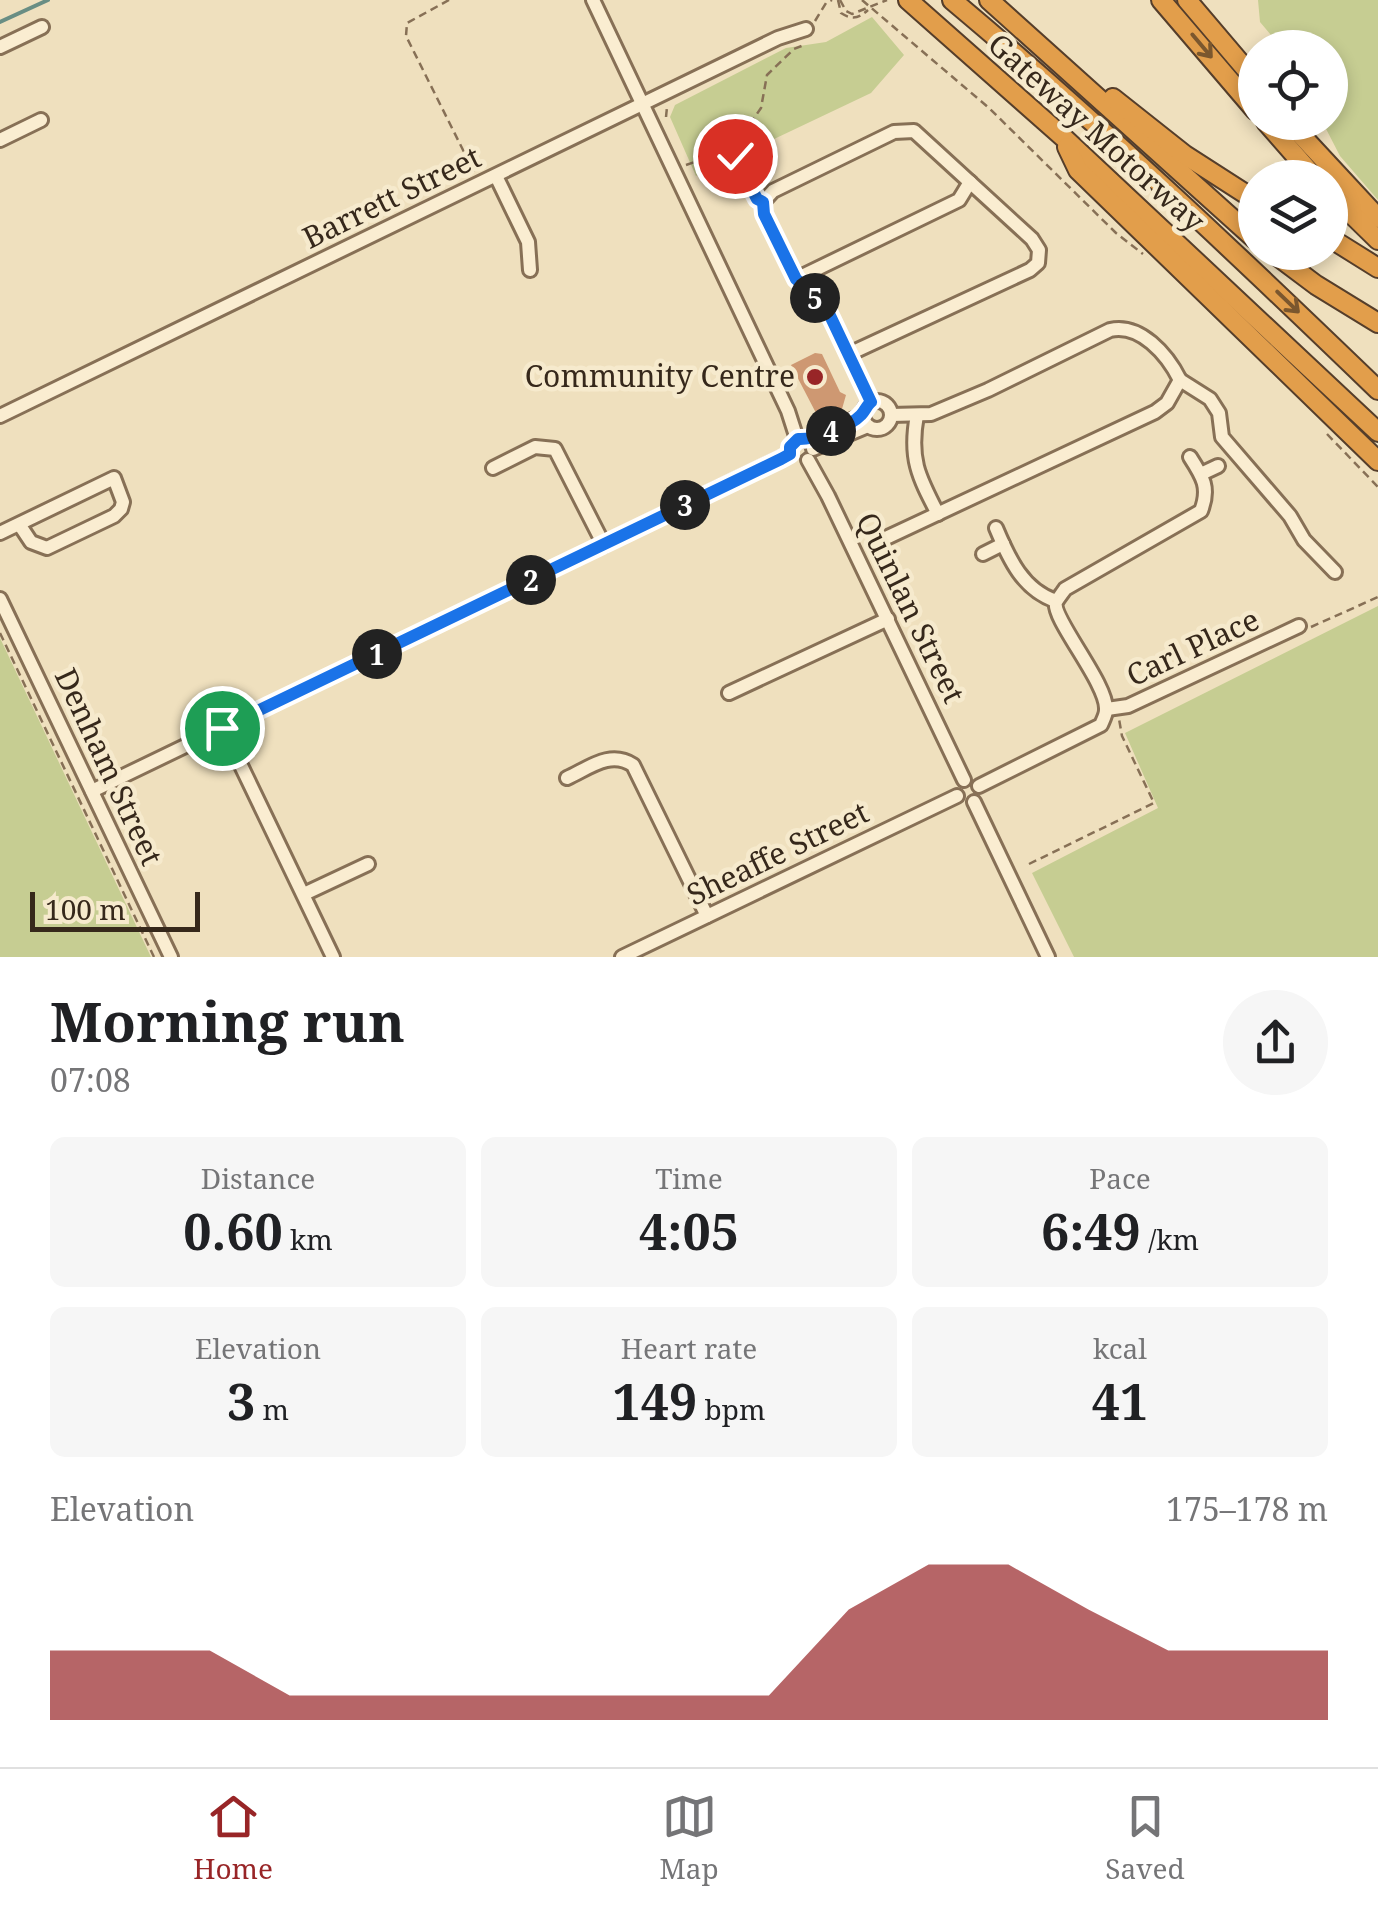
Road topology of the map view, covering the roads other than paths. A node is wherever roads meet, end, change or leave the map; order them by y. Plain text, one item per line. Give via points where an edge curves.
1 (593, 0) edge
2 (908, 0) edge
3 (952, 0) edge
4 (989, 0) edge
5 (1161, 0) edge
6 (1187, 0) edge
7 (1006, 15) junction
8 (42, 27) dead end
9 (806, 29) road end
10 (0, 46) edge
11 (1238, 60) edge
12 (1238, 90) edge
13 (642, 105) junction
14 (41, 120) dead end
15 (1063, 137) junction
16 (0, 140) edge
17 (1282, 140) edge
18 (1306, 140) edge
19 (1299, 160) edge
20 (496, 176) junction
21 (970, 182) junction
22 (1238, 189) edge
23 (1348, 211) edge
24 (1378, 218) edge
25 (1238, 224) edge
26 (1378, 240) edge
27 (1348, 249) edge
28 (1378, 268) edge
29 (530, 270) dead end
30 (1299, 270) edge
31 (796, 279) junction
32 (1378, 323) edge
33 (849, 354) junction
34 (1180, 380) junction
35 (1378, 390) edge
36 (871, 402) junction
37 (2, 411) edge
38 (891, 415) junction
39 (917, 415) junction
40 (865, 420) junction
41 (1375, 424) edge
42 (807, 447) junction
43 (1190, 457) dead end
44 (1378, 461) edge
45 (1218, 466) dead end
46 (493, 468) dead end
47 (1201, 474) junction
48 (938, 514) junction
49 (20, 524) junction
50 (996, 528) dead end
51 (0, 533) edge
52 (888, 537) dead end
53 (1003, 544) junction
54 (604, 545) junction
55 (983, 554) dead end
56 (1335, 572) dead end
57 (0, 599) edge
58 (1056, 602) junction
59 (888, 618) junction
60 (1299, 626) road end
61 (729, 693) dead end
62 (1112, 708) junction
63 (222, 728) junction
64 (568, 778) dead end
65 (964, 780) junction
66 (979, 786) junction
67 (92, 791) junction
68 (956, 796) junction
69 (974, 802) junction
70 (368, 864) dead end
71 (304, 894) junction
72 (706, 916) junction
73 (171, 957) edge
74 (333, 957) edge
75 (622, 957) edge
76 (1048, 957) edge

1 - 13 street, Quinlan Street
2 - 15 highway, Gateway Motorway
3 -> 35 highway, Gateway Motorway via 1095,121
4 - 7 highway
5 -> 12 highway
6 - 11 highway
7 - 22 highway
7 - 25 highway
8 - 10 street
9 - 13 street, Barrett Street
13 - 20 street, Barrett Street
13 - 42 street, Quinlan Street
14 - 16 street
15 - 41 highway, Gateway Motorway
15 - 44 highway via 1078,170
17 - 19 highway
18 - 24 highway
20 - 29 street via 528,242
20 - 37 street, Barrett Street
21 - 31 street via 958,200
21 - 31 street via 904,129 772,191 764,214
21 - 33 street via 1032,239 1038,263
23 - 26 highway
27 - 28 highway
30 - 32 highway
31 - 33 street via 825,305
33 - 36 street
34 - 39 street via 1139,332 1124,327
34 - 48 street via 1154,412
34 - 56 street via 1210,400 1222,437
36 - 38 street via 884,403
36 - 40 street
38 - 39 street
38 - 40 street via 880,428
39 - 48 street via 912,442 918,474
40 - 42 street
42 - 54 street via 798,461 790,454
42 - 59 street, Quinlan Street
43 - 47 street
45 - 47 street
46 - 54 street via 536,448 555,450
47 - 58 street via 1207,496 1201,511 1065,590
48 - 52 street
49 - 49 street via 114,478 121,493 114,516 47,548 31,542
49 - 51 street
50 - 53 street
53 - 55 street
53 - 58 street via 1037,595
54 - 63 street
57 - 67 street, Denham Street
58 - 62 street via 1056,614
59 - 61 street
59 - 65 street, Quinlan Street
60 - 62 street, Carl Place
62 - 66 street via 1101,725
63 - 67 street
63 - 71 street
64 - 72 street via 606,759 633,766
65 - 66 street
65 - 68 street
66 - 69 street
67 - 73 street, Denham Street
68 - 69 street
68 - 72 street, Sheaffe Street
69 - 76 street
70 - 71 street
71 - 74 street
72 - 75 street, Sheaffe Street

